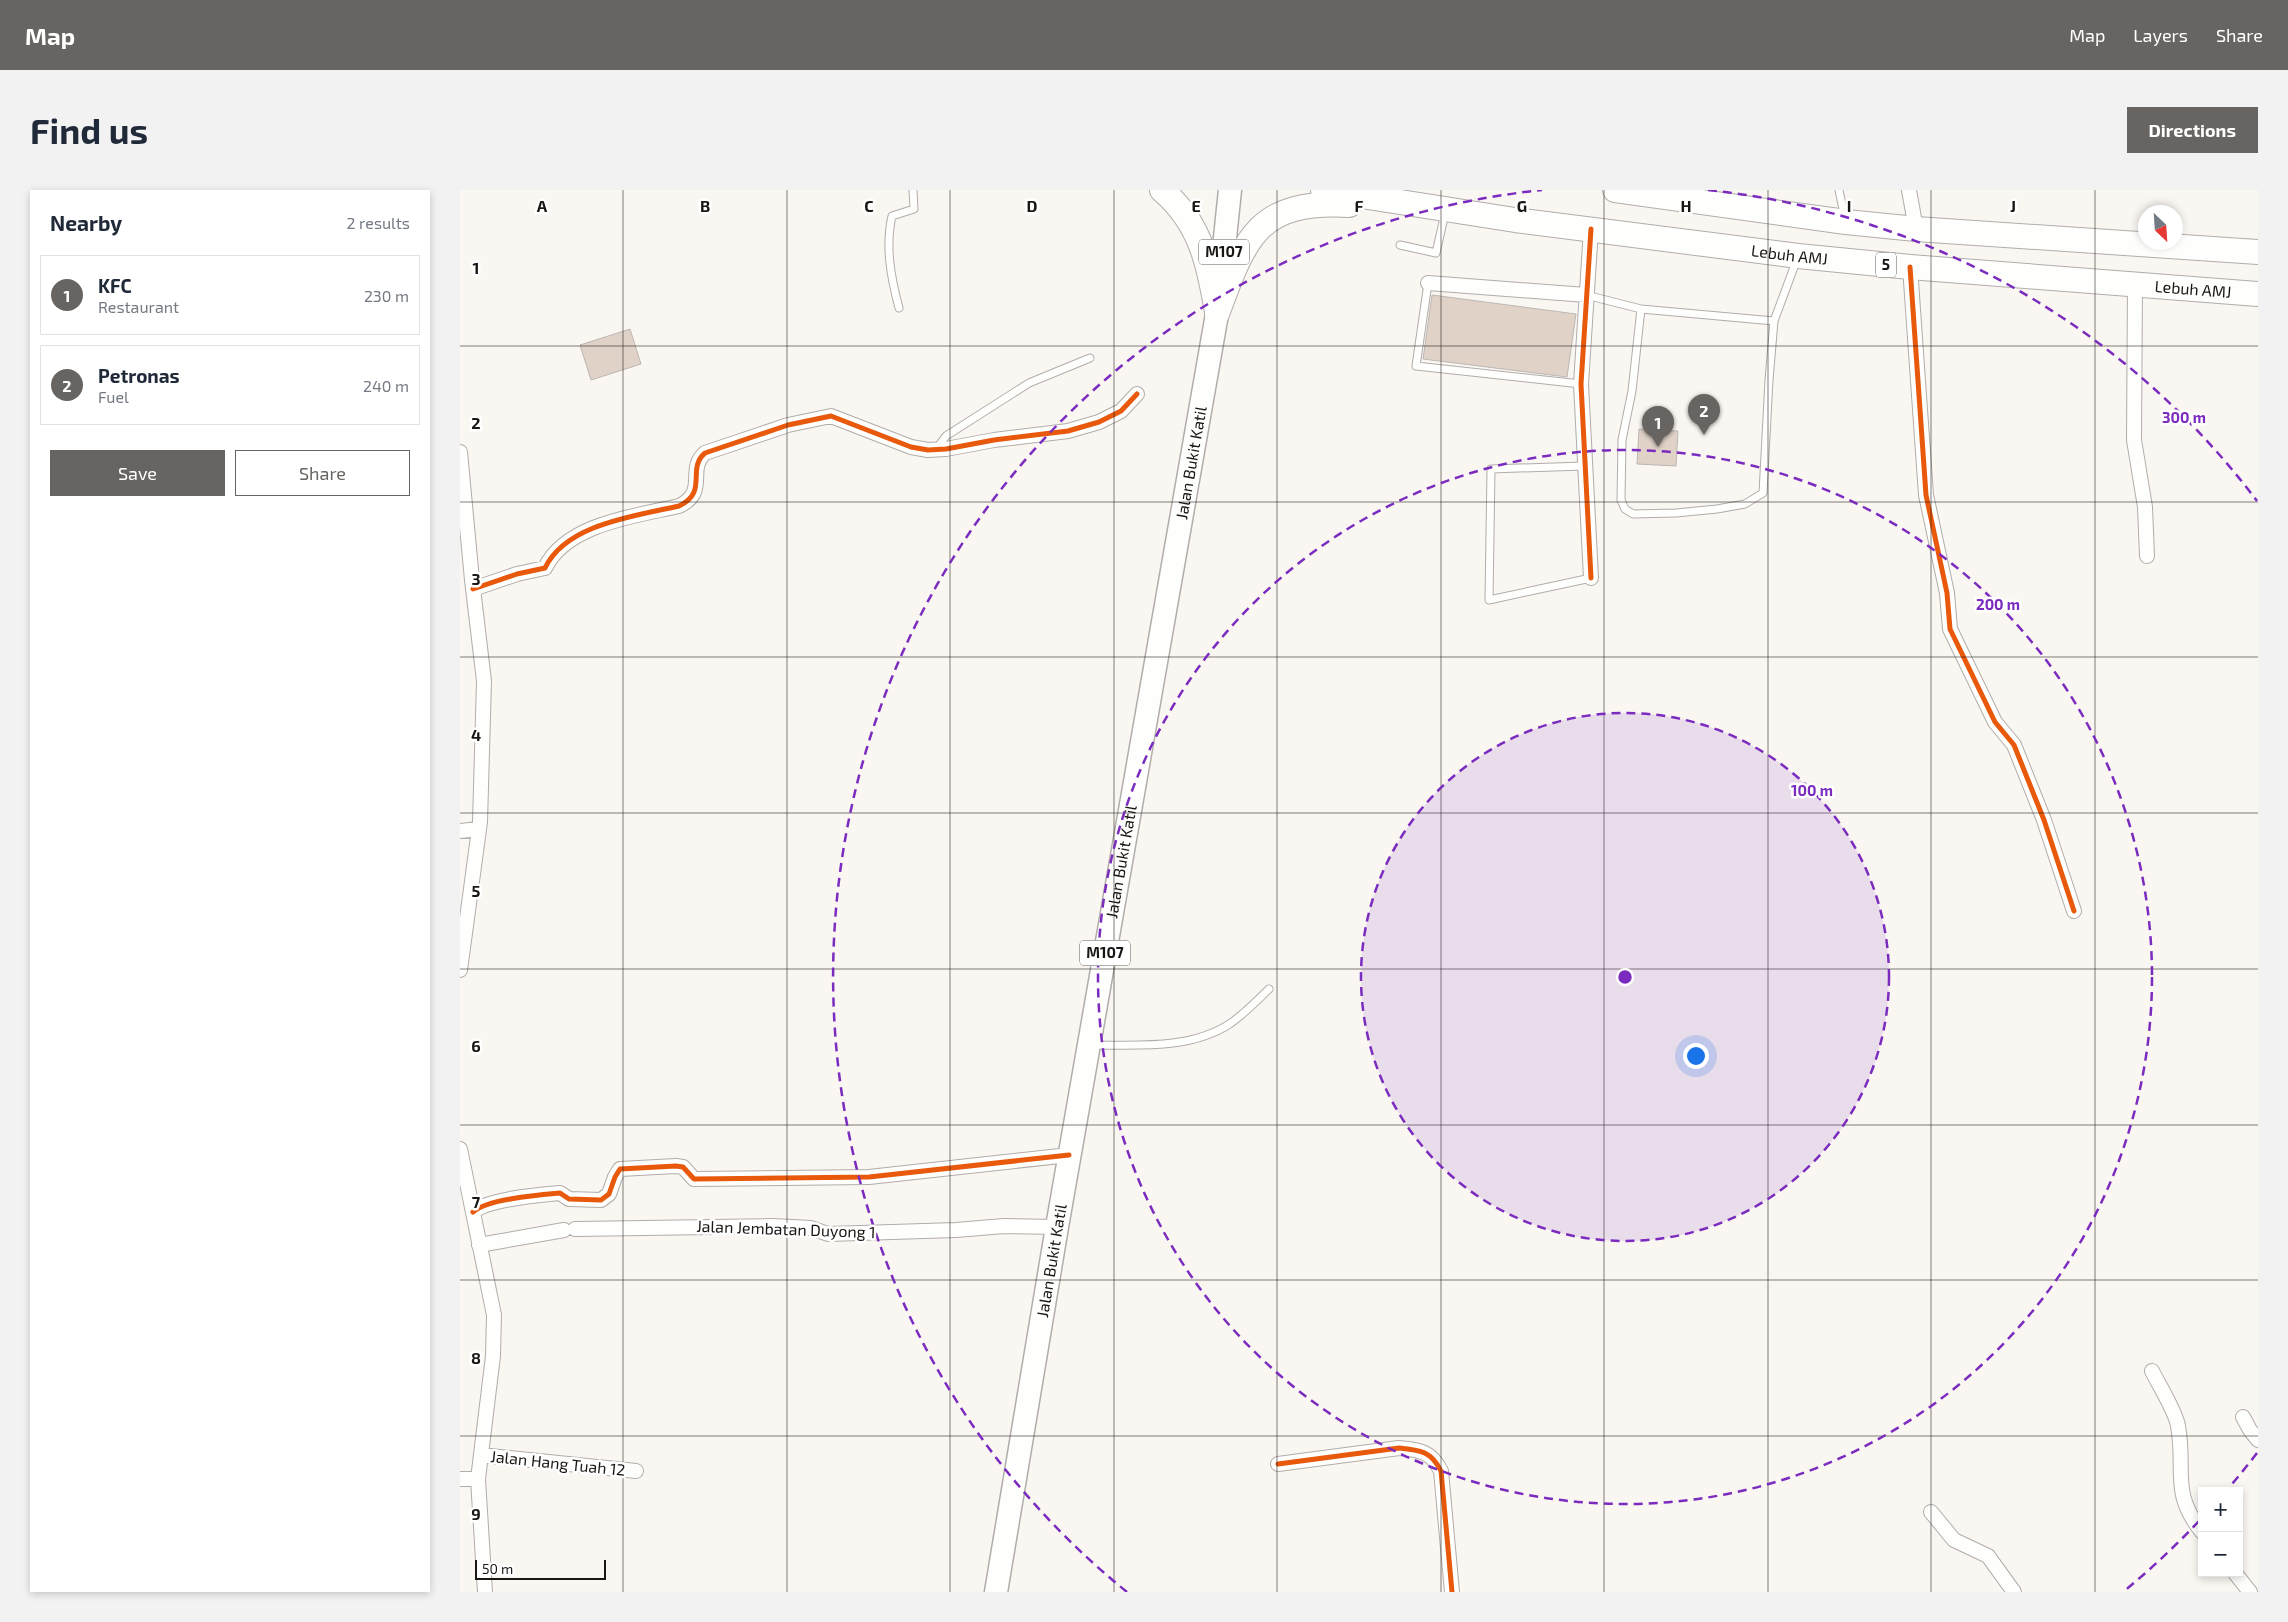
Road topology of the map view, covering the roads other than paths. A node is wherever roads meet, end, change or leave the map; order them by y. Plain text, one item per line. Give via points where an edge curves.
1 (913, 190) edge
2 (1162, 190) edge
3 (1230, 190) edge
4 (1323, 190) edge
5 (1615, 190) edge
6 (1839, 190) edge
7 (1909, 190) edge
8 (1446, 210) junction
9 (1846, 222) junction
10 (1591, 229) junction
11 (1916, 229) junction
12 (1400, 245) dead end
13 (2258, 252) edge
14 (1798, 256) junction
15 (1910, 268) junction
16 (1428, 283) joint
17 (2135, 284) junction
18 (2258, 294) edge
19 (1586, 295) junction
20 (898, 308) dead end
21 (1642, 309) junction
22 (1217, 314) junction
23 (1774, 321) junction
24 (1090, 358) dead end
25 (1581, 384) junction
26 (1137, 394) dead end
27 (936, 450) junction
28 (460, 452) edge
29 (1584, 466) junction
30 (2147, 556) dead end
31 (1591, 578) joint
32 (473, 589) junction
33 (480, 829) junction
34 (460, 831) edge
35 (2074, 911) dead end
36 (461, 962) edge
37 (1269, 989) dead end
38 (1088, 1045) junction
39 (460, 1149) edge
40 (1069, 1154) junction
41 (473, 1212) junction
42 (1057, 1227) junction
43 (480, 1245) junction
44 (2152, 1371) dead end
45 (2243, 1417) dead end
46 (2258, 1440) edge
47 (481, 1455) junction
48 (1278, 1464) dead end
49 (636, 1471) dead end
50 (460, 1479) edge
51 (478, 1479) junction
52 (1931, 1512) dead end
53 (2198, 1527) edge
54 (2238, 1577) edge
55 (485, 1592) edge
56 (996, 1592) edge
57 (1452, 1592) edge
58 (2014, 1592) edge
59 (2250, 1592) edge

1 - 20 lane via 914,209 892,216 890,226 890,270
2 - 22 highway via 1172,198 1201,242
3 - 22 main road, Jalan Bukit Katil / M107
4 - 8 highway, Lebuh AMJ / 5
5 - 9 highway via 1712,200
6 - 9 lane
7 - 11 street
8 - 10 highway, Lebuh AMJ / 5
8 - 12 lane via 1436,253
8 - 22 highway via 1327,204 1282,213 1261,225 1244,247
9 - 11 highway
10 - 14 highway, Lebuh AMJ / 5
10 - 19 street
11 - 13 highway
14 - 15 highway, Lebuh AMJ / 5
14 - 23 lane
15 - 17 highway, Lebuh AMJ / 5
15 - 35 street via 1926,495 1947,592 1950,629 1995,722 2014,745
16 - 19 street
16 - 25 lane via 1416,366
17 - 18 highway, Lebuh AMJ / 5
17 - 30 street via 2134,440 2145,507
19 - 21 lane
19 - 25 street
21 - 23 lane
21 - 23 lane via 1622,440 1621,500 1632,514 1717,509 1745,504 1763,493
22 - 38 main road, Jalan Bukit Katil / M107
24 - 27 lane via 1029,383 946,436
25 - 29 street
26 - 27 street via 1121,411 1099,422 1068,431
27 - 32 street via 911,447 831,416 788,424 705,453 699,458 696,491 687,502 595,526 551,557 545,568
28 - 32 street
29 - 31 street
29 - 31 lane via 1491,469 1489,600
32 - 33 street via 484,681
33 - 34 street
33 - 36 street
37 - 38 lane via 1230,1024 1208,1034 1155,1045
38 - 40 main road, Jalan Bukit Katil / M107
39 - 41 street
40 - 41 street via 869,1178 694,1179 682,1167 676,1166 620,1169 609,1194 601,1200 569,1199 560,1193 498,1202 480,1206
40 - 42 main road, Jalan Bukit Katil / M107
41 - 43 street
42 - 43 street, Jalan Jembatan Duyong 1 via 1004,1226 828,1234 811,1228 773,1226 570,1230
42 - 56 main road, Jalan Bukit Katil / M107
43 - 47 street via 494,1315 493,1356
44 - 53 street via 2178,1425 2181,1492 2190,1518
45 - 46 street
47 - 49 street, Jalan Hang Tuah 12
47 - 51 street
48 - 57 street via 1399,1448 1429,1454 1441,1471
50 - 51 street
51 - 55 street
52 - 58 street via 1954,1540 1988,1556
54 - 59 street

